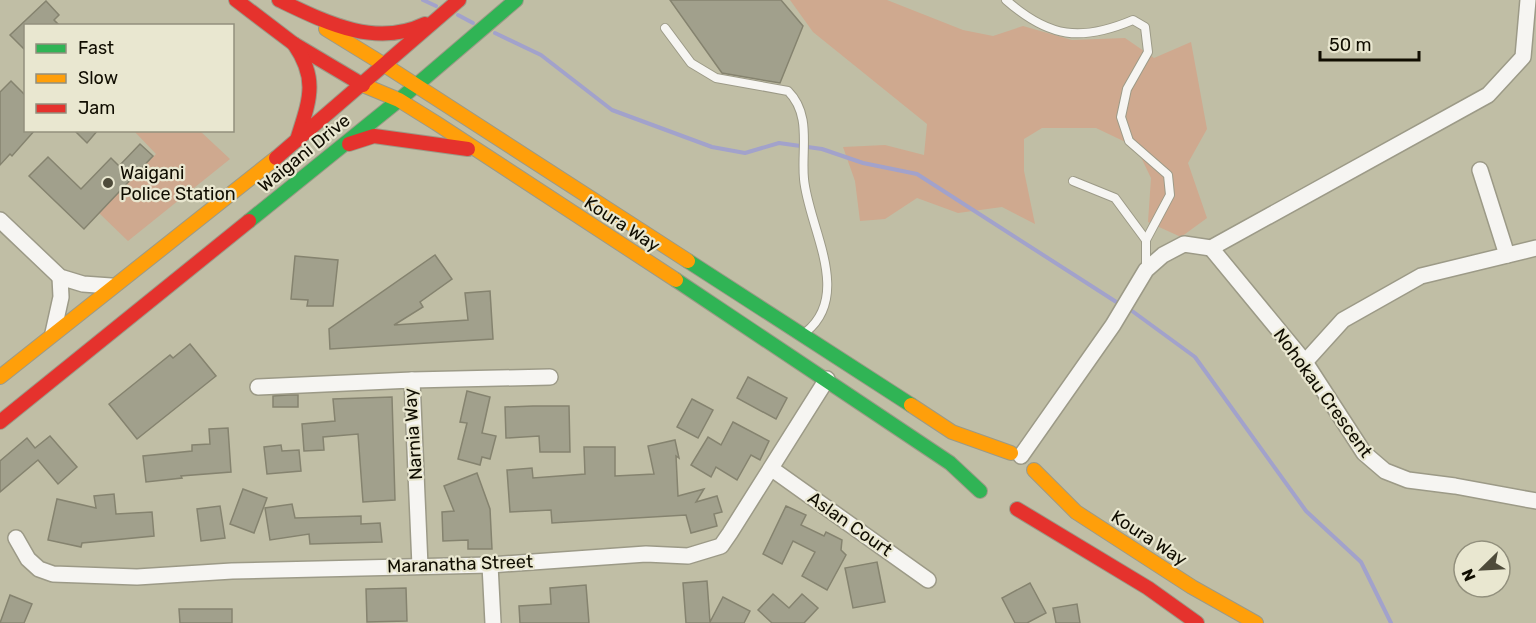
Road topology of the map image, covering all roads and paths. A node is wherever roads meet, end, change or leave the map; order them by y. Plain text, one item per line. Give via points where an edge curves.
1 (236, 0) edge
2 (279, 0) edge
3 (516, 0) edge
4 (1006, 0) edge
5 (1528, 0) edge
6 (458, 1) edge
7 (665, 28) dead end
8 (477, 33) junction
9 (294, 44) junction
10 (383, 64) junction
11 (458, 66) dead end
12 (415, 83) junction
13 (363, 85) junction
14 (451, 88) dead end
15 (399, 100) junction
16 (451, 107) junction
17 (296, 142) junction
18 (337, 149) junction
19 (473, 150) junction
20 (1480, 170) dead end
21 (1073, 181) dead end
22 (0, 220) edge
23 (1146, 240) junction
24 (1211, 248) junction
25 (1536, 248) edge
26 (1507, 255) junction
27 (1146, 270) junction
28 (60, 277) junction
29 (114, 286) junction
30 (52, 335) junction
31 (803, 335) junction
32 (1305, 362) junction
33 (0, 377) edge
34 (550, 377) dead end
35 (827, 379) junction
36 (412, 380) junction
37 (258, 387) dead end
38 (0, 422) edge
39 (1016, 454) junction
40 (772, 469) junction
41 (1034, 470) junction
42 (980, 491) junction
43 (1536, 501) edge
44 (1017, 509) junction
45 (16, 538) dead end
46 (490, 565) junction
47 (420, 566) junction
48 (928, 580) dead end
49 (493, 623) edge
50 (1197, 623) edge
51 (1256, 623) edge

1 - 9 main road, Koura Way
2 - 6 main road via 327,23 395,33 419,28
2 - 10 main road, Koura Way
3 - 8 main road, Waigani Drive
4 - 23 lane via 1028,19 1070,35 1105,32 1133,20 1145,27 1148,52 1127,89 1121,117 1130,141 1168,175 1170,195
5 - 24 street via 1523,57 1488,95
6 - 10 main road, Waigani Drive
7 - 31 lane via 691,63 716,78 788,91 803,117 804,180 823,250 826,289 824,308
8 - 11 main road
8 - 12 main road, Waigani Drive
9 - 13 main road, Koura Way
9 - 17 main road via 311,73 308,103
10 - 12 main road, Koura Way
10 - 13 main road, Waigani Drive
12 - 15 main road, Waigani Drive
12 - 16 main road, Koura Way
13 - 15 main road, Koura Way
13 - 17 main road, Waigani Drive
14 - 16 main road
15 - 18 main road, Waigani Drive
15 - 19 main road, Koura Way
16 - 31 main road, Koura Way
17 - 29 main road, Waigani Drive
18 - 19 main road via 374,136
18 - 38 main road, Waigani Drive
19 - 35 main road, Koura Way
20 - 26 street
21 - 23 lane via 1115,198
22 - 28 street
23 - 27 lane
24 - 27 street via 1184,244
24 - 32 street, Nohokau Crescent
25 - 26 street
26 - 32 street via 1421,276 1343,320
27 - 39 street via 1113,325
28 - 29 street via 83,284
28 - 30 street via 61,297
29 - 30 main road, Waigani Drive
30 - 33 main road, Waigani Drive
31 - 39 main road, Koura Way via 952,432
32 - 43 street, Nohokau Crescent via 1364,453 1385,471 1408,480
34 - 36 street
35 - 40 street, Maranatha Street
35 - 42 main road, Koura Way via 950,463
36 - 37 street, Narnia Way
36 - 47 street, Narnia Way
39 - 41 main road
39 - 42 main road via 992,457 983,468
40 - 46 street, Maranatha Street via 721,546 705,553
40 - 48 street, Aslan Court
41 - 44 main road via 1034,493
41 - 51 main road, Koura Way via 1076,512
42 - 44 main road via 996,508
44 - 50 main road via 1148,588
45 - 47 street, Maranatha Street via 28,559 53,574 136,577
46 - 47 street, Maranatha Street
46 - 49 street

